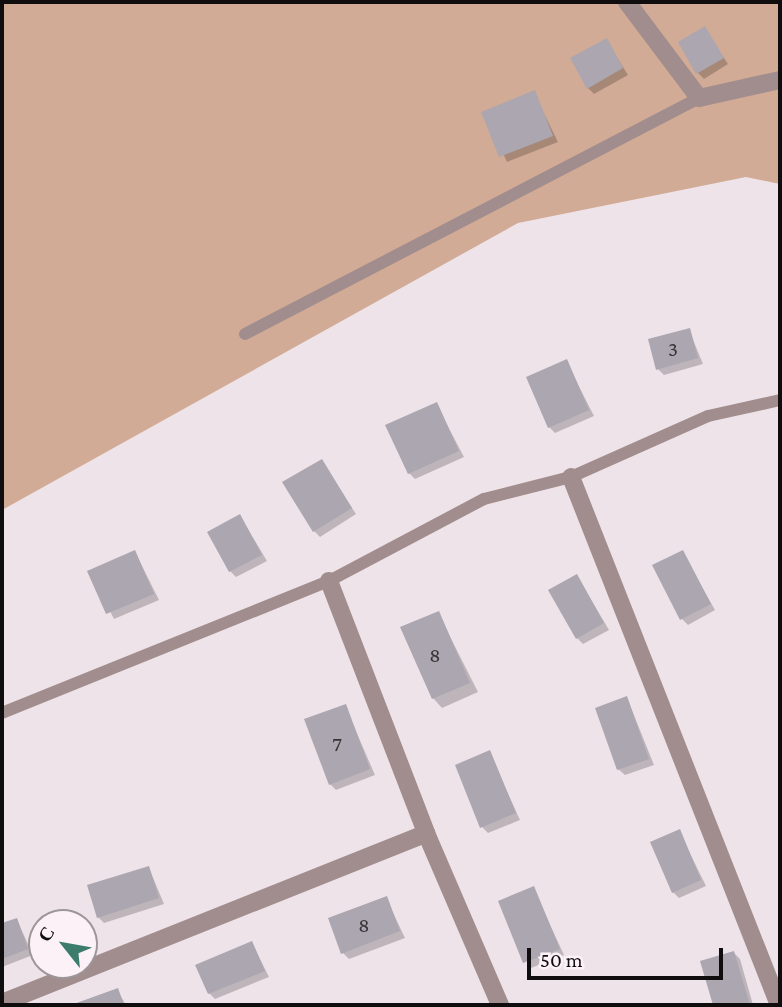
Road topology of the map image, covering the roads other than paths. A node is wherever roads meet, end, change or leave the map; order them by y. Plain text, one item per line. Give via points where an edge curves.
1 (627, 2) edge
2 (780, 80) edge
3 (699, 98) junction
4 (246, 334) dead end
5 (780, 400) edge
6 (571, 477) junction
7 (329, 581) junction
8 (2, 713) edge
9 (426, 833) junction
10 (2, 1003) edge
11 (500, 1005) edge
12 (779, 1005) edge

1 - 3 street
2 - 3 street
3 - 4 lane
5 - 6 lane via 659,433
6 - 7 lane via 447,514
6 - 12 street
7 - 8 lane
7 - 9 street
9 - 10 street
9 - 11 street

